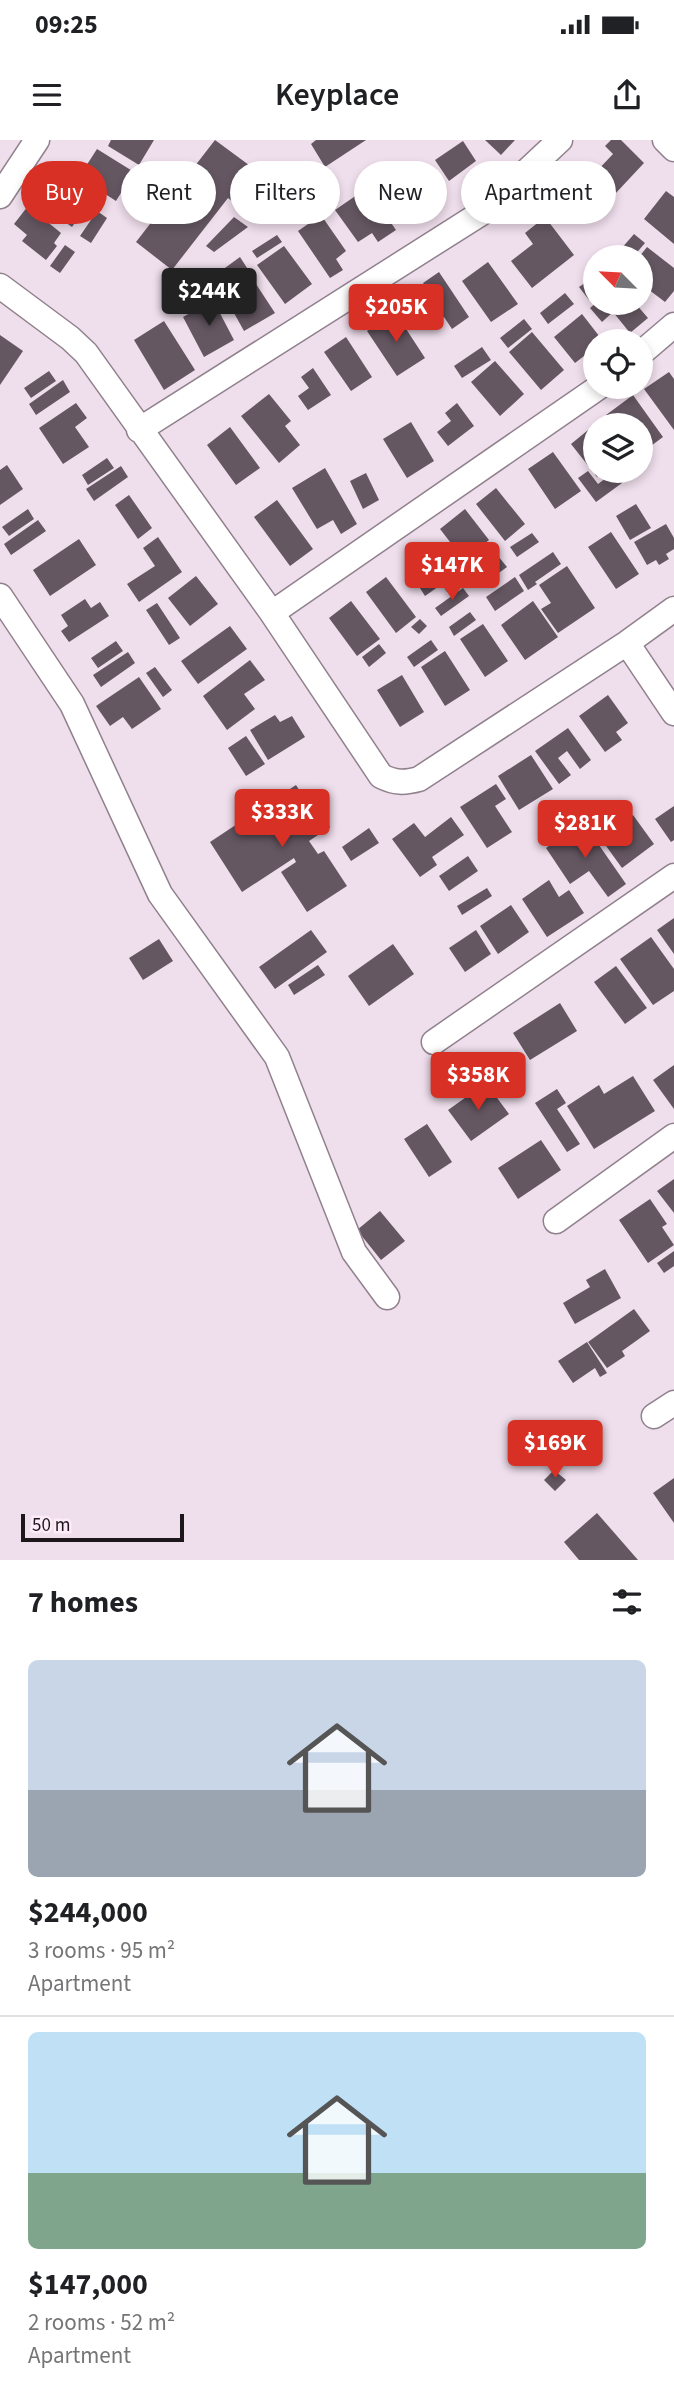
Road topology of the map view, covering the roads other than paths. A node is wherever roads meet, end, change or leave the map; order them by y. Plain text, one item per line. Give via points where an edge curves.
1 (37, 140) edge
2 (560, 140) edge
3 (665, 140) edge
4 (674, 149) edge
5 (0, 196) edge
6 (0, 286) edge
7 (674, 325) edge
8 (653, 343) edge
9 (583, 398) edge
10 (139, 430) junction
11 (0, 596) edge
12 (674, 609) edge
13 (272, 613) junction
14 (627, 643) junction
15 (674, 713) edge
16 (674, 876) edge
17 (433, 1042) dead end
18 (674, 1136) edge
19 (556, 1221) dead end
20 (387, 1297) dead end

1 - 5 street
2 - 10 street via 483,212
3 - 4 street
6 - 10 street via 86,353
7 - 8 street
9 - 13 street
10 - 13 street
11 - 20 street via 72,704 160,894 277,1057 354,1252
12 - 14 street
13 - 14 street via 381,776 393,782 419,779
14 - 15 street
16 - 17 street
18 - 19 street

